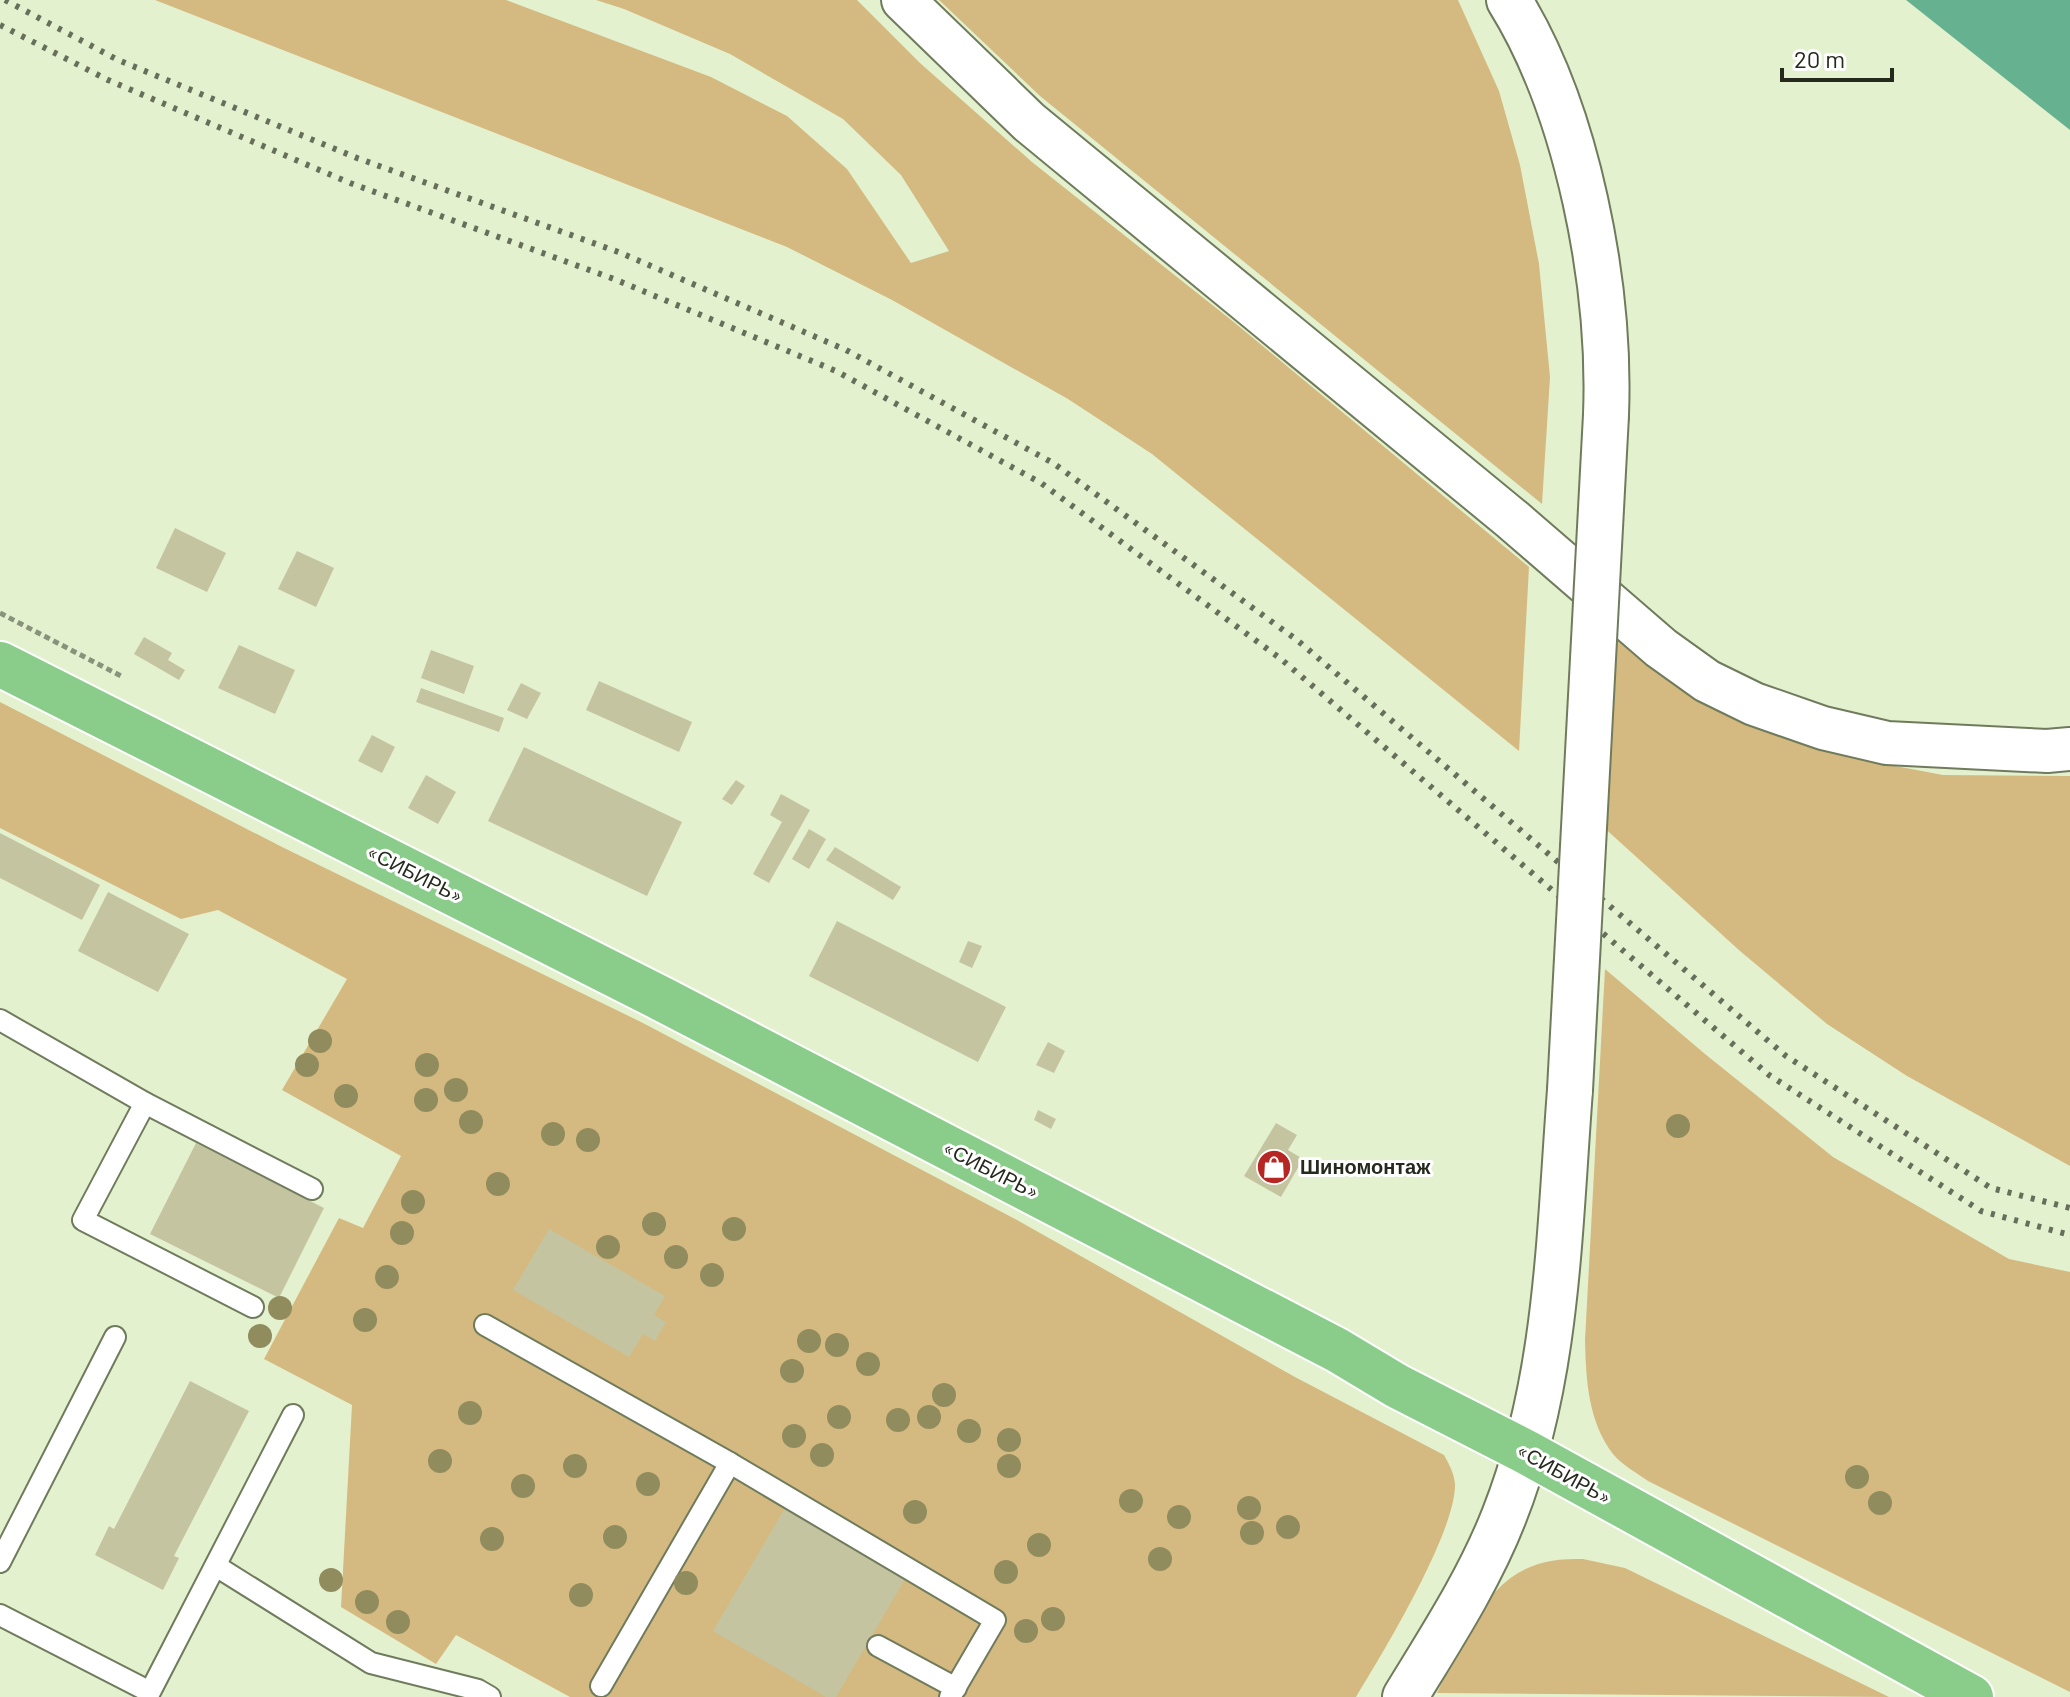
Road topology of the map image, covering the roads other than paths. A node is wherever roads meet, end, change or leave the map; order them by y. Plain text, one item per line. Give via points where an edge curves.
1 (903, 0) edge
2 (1509, 0) edge
3 (0, 664) edge
4 (2070, 749) edge
5 (0, 1020) edge
6 (145, 1103) junction
7 (312, 1189) dead end
8 (253, 1307) dead end
9 (485, 1325) dead end
10 (115, 1337) dead end
11 (293, 1415) dead end
12 (1526, 1452) junction
13 (730, 1463) junction
14 (0, 1562) edge
15 (216, 1566) junction
16 (0, 1615) edge
17 (878, 1646) dead end
18 (601, 1686) dead end
19 (953, 1692) edge
20 (490, 1697) edge
21 (1405, 1697) edge
22 (1971, 1697) edge

1 - 4 street via 1029,122 1707,681 1823,728 1887,743
2 - 12 street, bridge via 1564,121 1593,231 1608,372 1570,1090 1547,1359
3 - 12 highway, «СИБИРЬ» via 676,1007
5 - 6 lane
6 - 7 lane
6 - 8 lane via 83,1220
9 - 13 lane
10 - 14 lane
11 - 15 lane
12 - 21 street via 1489,1552
12 - 22 highway, «СИБИРЬ»
13 - 18 lane
13 - 19 lane via 995,1620
15 - 16 lane via 150,1692
15 - 20 lane via 371,1663
17 - 19 lane

